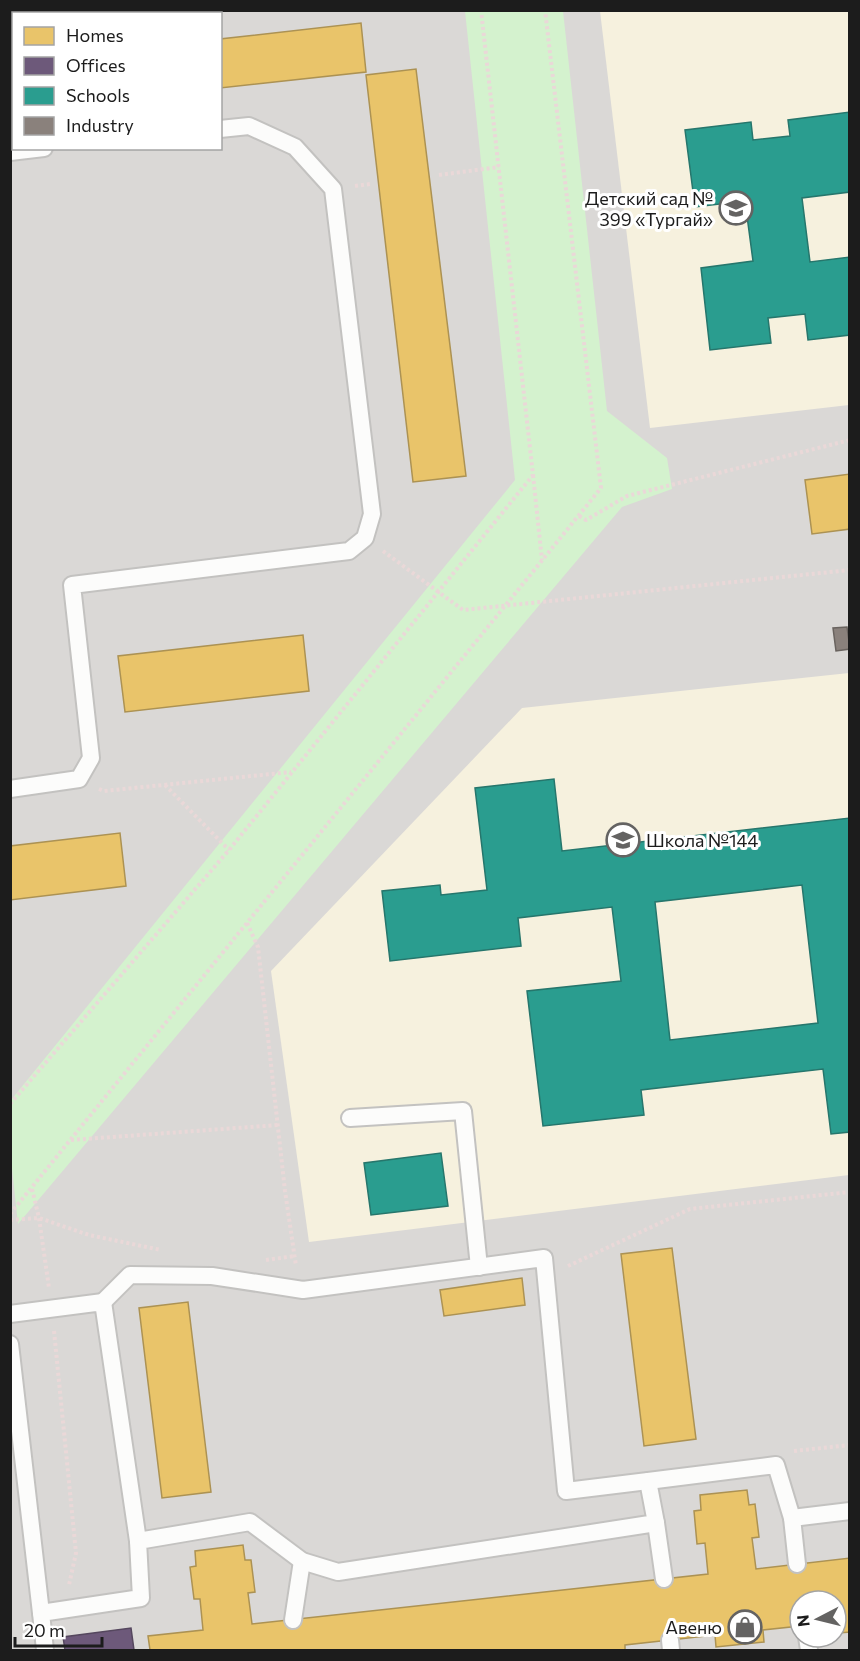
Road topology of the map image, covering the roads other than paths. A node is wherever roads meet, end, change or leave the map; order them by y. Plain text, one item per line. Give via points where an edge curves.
1 (222, 129) edge
2 (27, 150) edge
3 (10, 152) edge
4 (10, 789) edge
5 (350, 1118) dead end
6 (479, 1267) junction
7 (103, 1302) junction
8 (10, 1314) edge
9 (10, 1344) edge
10 (648, 1481) junction
11 (849, 1511) edge
12 (792, 1518) junction
13 (656, 1523) junction
14 (138, 1541) junction
15 (302, 1561) junction
16 (797, 1564) dead end
17 (664, 1579) dead end
18 (41, 1613) junction
19 (293, 1620) dead end
20 (45, 1650) edge

1 - 4 lane via 249,126 295,147 333,189 372,514 365,538 349,551 72,585 91,758 79,779
2 - 3 lane
5 - 6 lane via 463,1111
6 - 7 lane via 303,1290 212,1276 130,1275
6 - 10 lane via 544,1258 566,1491
7 - 8 lane
7 - 14 lane
9 - 18 lane
10 - 12 lane via 776,1465
10 - 13 lane
11 - 12 lane
12 - 16 lane
13 - 15 lane via 338,1572
13 - 17 lane
14 - 15 lane via 250,1522
14 - 18 lane via 141,1598
15 - 19 lane
18 - 20 lane

